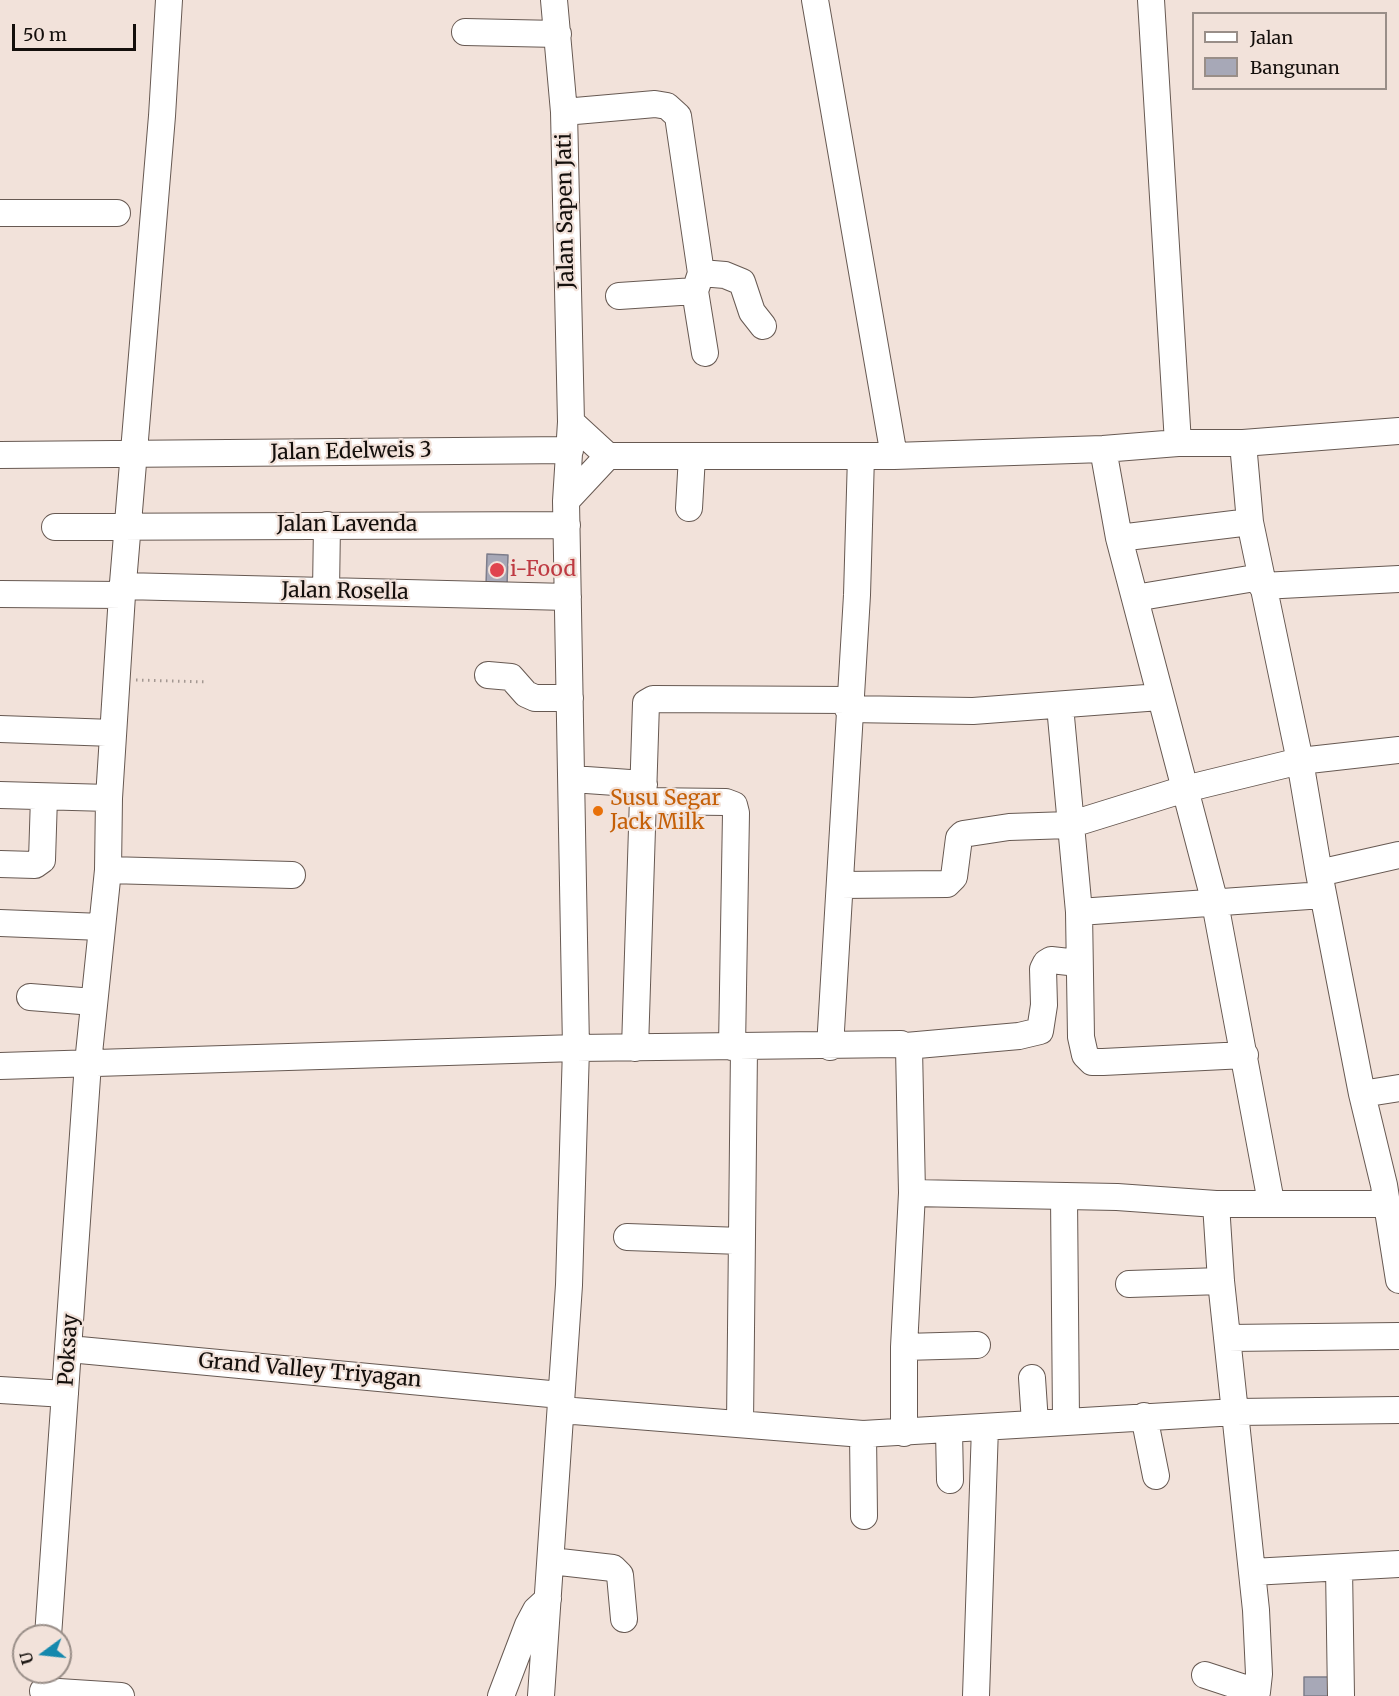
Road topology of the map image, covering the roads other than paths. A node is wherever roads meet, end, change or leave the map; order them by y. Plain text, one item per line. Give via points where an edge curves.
1 (169, 0) edge
2 (554, 0) edge
3 (814, 0) edge
4 (1151, 0) edge
5 (465, 32) dead end
6 (558, 34) junction
7 (564, 112) junction
8 (0, 213) edge
9 (117, 213) dead end
10 (698, 282) junction
11 (619, 296) dead end
12 (763, 326) dead end
13 (705, 353) dead end
14 (571, 422) junction
15 (1399, 431) edge
16 (1178, 443) junction
17 (1243, 443) junction
18 (1104, 449) junction
19 (570, 450) junction
20 (132, 454) junction
21 (0, 455) edge
22 (608, 456) junction
23 (692, 456) junction
24 (861, 456) junction
25 (894, 456) junction
26 (689, 508) dead end
27 (567, 513) junction
28 (1250, 522) junction
29 (327, 525) junction
30 (55, 527) dead end
31 (128, 527) junction
32 (1119, 538) junction
33 (1399, 579) edge
34 (1262, 582) junction
35 (122, 590) junction
36 (326, 591) junction
37 (0, 594) edge
38 (568, 597) junction
39 (1135, 598) junction
40 (488, 675) dead end
41 (1160, 697) junction
42 (570, 698) junction
43 (848, 705) junction
44 (1060, 706) junction
45 (0, 729) edge
46 (113, 733) junction
47 (1399, 750) edge
48 (1300, 761) junction
49 (572, 779) junction
50 (1185, 789) junction
51 (643, 792) junction
52 (0, 795) edge
53 (44, 797) junction
54 (109, 798) junction
55 (1069, 825) junction
56 (1399, 855) edge
57 (0, 864) edge
58 (108, 870) junction
59 (292, 875) dead end
60 (1321, 884) junction
61 (840, 885) junction
62 (1215, 903) junction
63 (1079, 912) junction
64 (0, 923) edge
65 (102, 927) junction
66 (1078, 963) junction
67 (30, 998) dead end
68 (94, 1002) junction
69 (906, 1046) junction
70 (830, 1047) junction
71 (576, 1048) junction
72 (635, 1048) junction
73 (738, 1048) junction
74 (1245, 1054) junction
75 (88, 1063) junction
76 (0, 1066) edge
77 (1399, 1088) edge
78 (1362, 1094) junction
79 (1390, 1191) edge
80 (912, 1193) junction
81 (1064, 1197) junction
82 (1271, 1202) junction
83 (1216, 1204) junction
84 (627, 1237) dead end
85 (741, 1241) junction
86 (1399, 1280) edge
87 (1221, 1281) junction
88 (1129, 1284) dead end
89 (1399, 1336) edge
90 (1228, 1338) junction
91 (977, 1345) dead end
92 (904, 1347) junction
93 (69, 1349) junction
94 (1032, 1378) dead end
95 (0, 1390) edge
96 (65, 1394) junction
97 (556, 1402) junction
98 (1399, 1410) edge
99 (1236, 1412) junction
100 (1144, 1416) junction
101 (1066, 1420) junction
102 (1035, 1423) junction
103 (740, 1424) junction
104 (985, 1427) junction
105 (949, 1431) junction
106 (904, 1433) junction
107 (863, 1434) junction
108 (1156, 1476) dead end
109 (950, 1480) dead end
110 (864, 1516) dead end
111 (551, 1561) junction
112 (1399, 1564) edge
113 (1339, 1568) junction
114 (1252, 1572) junction
115 (548, 1599) junction
116 (624, 1619) dead end
117 (49, 1624) edge
118 (1205, 1675) dead end
119 (44, 1686) edge
120 (121, 1696) edge
121 (501, 1696) edge
122 (541, 1696) edge
123 (975, 1696) edge
124 (1341, 1696) edge

1 - 20 street, Poksay
2 - 6 street, Jalan Sapen Jati
3 - 25 street
4 - 16 street
5 - 6 street
6 - 7 street, Jalan Sapen Jati
7 - 10 street via 655,104 667,106 678,116
7 - 14 street, Jalan Sapen Jati
8 - 9 street
10 - 11 street
10 - 12 street via 725,275 742,282 752,312
10 - 13 street
14 - 19 street, Jalan Sapen Jati
14 - 22 street
15 - 17 street
16 - 17 street
16 - 18 street
17 - 28 street
18 - 25 street
18 - 32 street
19 - 20 street, Jalan Edelweis 3
19 - 27 street, Jalan Sapen Jati
20 - 21 street, Jalan Edelweis 3
20 - 31 street, Poksay
22 - 23 street
22 - 27 street
23 - 24 street
23 - 26 street
24 - 25 street
24 - 43 street via 857,595
27 - 29 street, Jalan Lavenda
27 - 38 street, Jalan Sapen Jati
28 - 32 street
28 - 34 street
29 - 31 street, Jalan Lavenda
29 - 36 street
30 - 31 street, Jalan Lavenda
31 - 35 street, Poksay
32 - 39 street
33 - 34 street
34 - 39 street
34 - 48 street
35 - 36 street, Jalan Rosella
35 - 37 street, Jalan Rosella
35 - 46 street, Poksay
36 - 38 street, Jalan Rosella
38 - 42 street, Jalan Sapen Jati
39 - 41 street
40 - 42 street via 511,677 535,698
41 - 44 street
41 - 50 street
42 - 49 street, Jalan Sapen Jati
43 - 44 street via 973,711
43 - 51 street via 650,700 645,706
43 - 61 street
44 - 55 street
45 - 46 street
46 - 54 street, Poksay
47 - 48 street
48 - 50 street
48 - 60 street
49 - 51 street
49 - 71 street, Jalan Sapen Jati
50 - 55 street
50 - 62 street
51 - 72 street
51 - 73 street via 734,805
52 - 53 street
53 - 54 street
53 - 57 street via 42,860 35,865
54 - 58 street, Poksay
55 - 61 street via 963,834 959,838 954,877 947,884
55 - 63 street
56 - 60 street
58 - 59 street
58 - 65 street, Poksay
60 - 62 street
60 - 78 street
61 - 70 street
62 - 63 street
62 - 74 street
63 - 66 street
64 - 65 street
65 - 68 street, Poksay
66 - 69 street via 1046,963 1041,1031
66 - 74 street via 1081,1037 1085,1055 1092,1062
67 - 68 street
68 - 75 street, Poksay
69 - 70 street
69 - 80 street via 911,1058
70 - 73 street
71 - 72 street
71 - 75 street
71 - 97 street, Jalan Sapen Jati via 569,1285
72 - 73 street
73 - 85 street via 745,1144
74 - 82 street
75 - 76 street
75 - 93 street, Poksay
77 - 78 street
78 - 79 street
79 - 82 street
79 - 86 street
80 - 81 street
80 - 92 street
81 - 83 street
81 - 101 street
82 - 83 street
83 - 87 street
84 - 85 street
85 - 103 street
87 - 88 street
87 - 90 street
89 - 90 street
90 - 99 street
91 - 92 street
92 - 106 street
93 - 96 street, Poksay
93 - 97 street, Grand Valley Triyagan
94 - 102 street
95 - 96 street
96 - 117 street, Poksay
97 - 103 street, Grand Valley Triyagan
97 - 111 street, Jalan Sapen Jati
98 - 99 street, Grand Valley Triyagan
99 - 100 street, Grand Valley Triyagan
99 - 114 street
100 - 101 street, Grand Valley Triyagan
100 - 108 street
101 - 102 street, Grand Valley Triyagan
102 - 104 street, Grand Valley Triyagan
103 - 107 street, Grand Valley Triyagan
104 - 105 street, Grand Valley Triyagan
104 - 123 street
105 - 106 street, Grand Valley Triyagan
105 - 109 street
106 - 107 street, Grand Valley Triyagan
107 - 110 street
111 - 115 street, Jalan Sapen Jati
111 - 116 street via 613,1568 620,1575
112 - 113 street
113 - 114 street
113 - 124 street
114 - 118 street via 1258,1638 1257,1692
115 - 121 street via 528,1625
115 - 122 street, Jalan Sapen Jati
119 - 120 street

